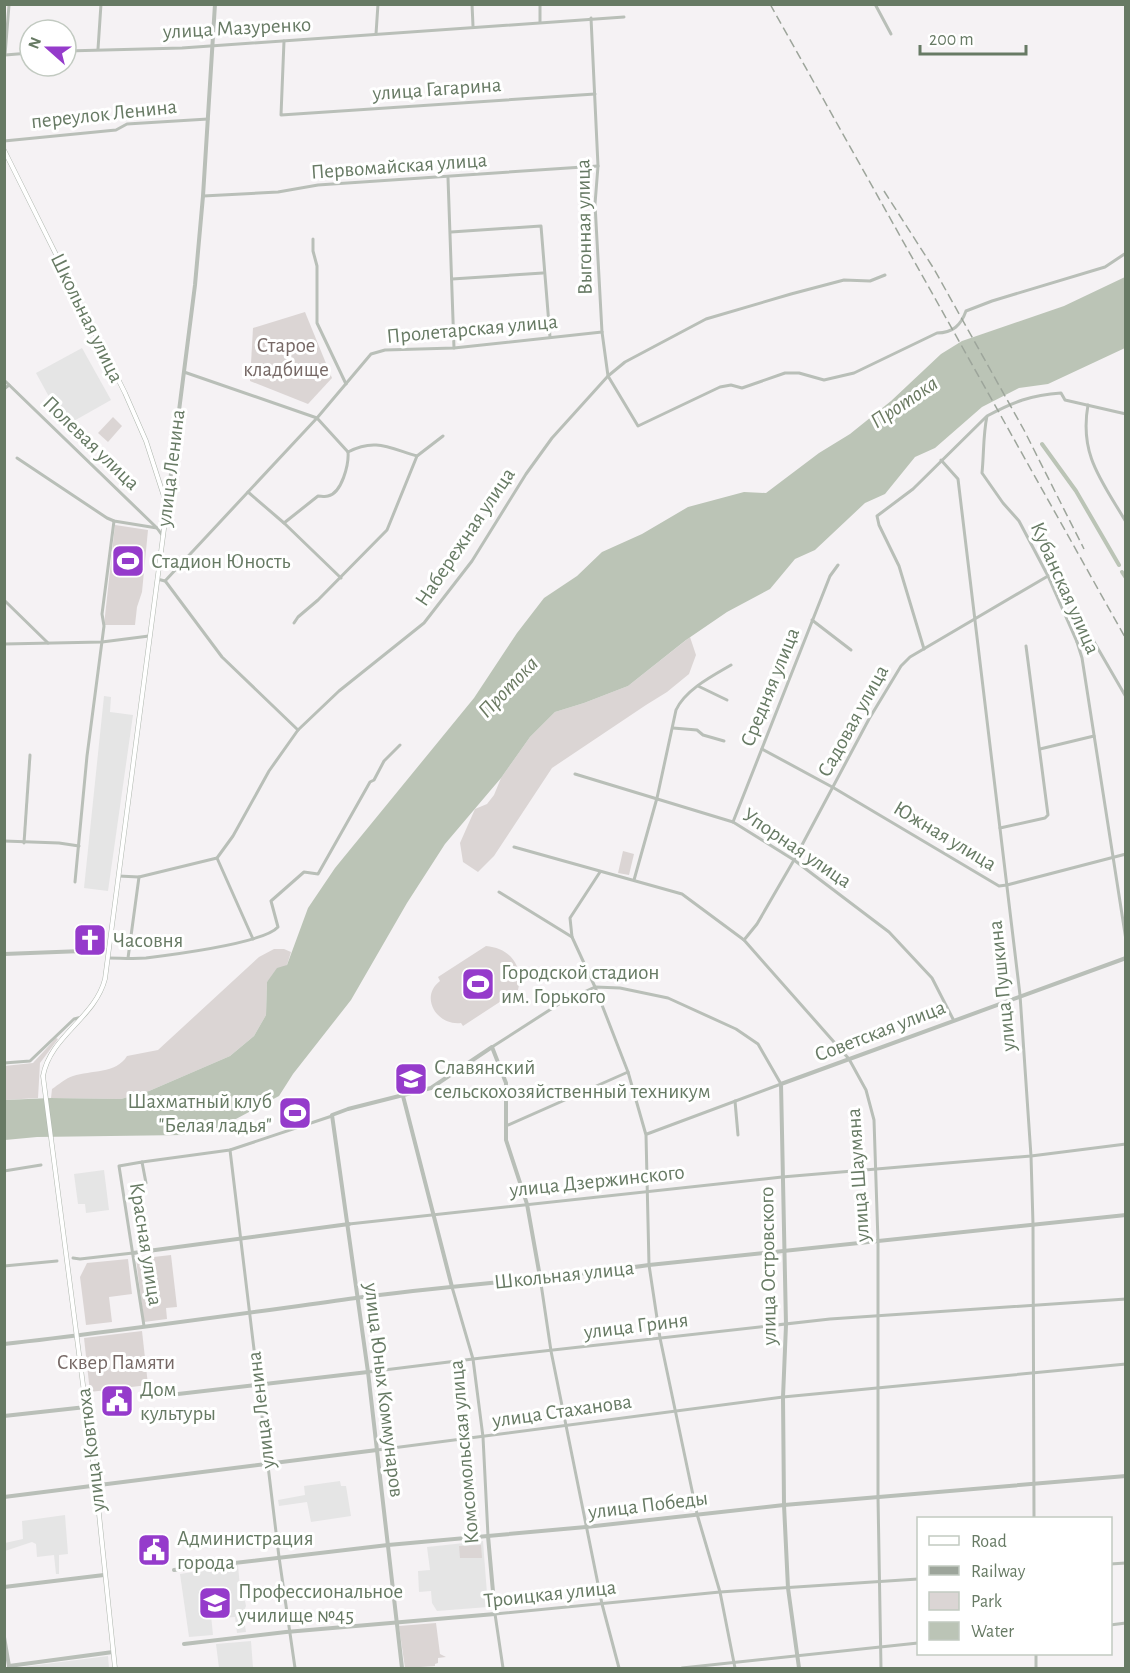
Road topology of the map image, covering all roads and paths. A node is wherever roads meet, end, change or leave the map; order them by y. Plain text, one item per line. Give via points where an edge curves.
1 (101, 4) edge
2 (215, 4) edge
3 (378, 4) edge
4 (472, 4) edge
5 (540, 4) edge
6 (874, 4) edge
7 (9, 5) edge
8 (624, 17) dead end
9 (591, 18) junction
10 (540, 22) junction
11 (473, 26) junction
12 (376, 34) junction
13 (891, 34) dead end
14 (284, 41) junction
15 (212, 46) junction
16 (98, 50) junction
17 (78, 51) edge
18 (5, 55) edge
19 (595, 94) junction
20 (208, 119) junction
21 (4, 141) edge
22 (4, 150) edge
23 (598, 166) junction
24 (448, 178) junction
25 (203, 196) junction
26 (451, 232) junction
27 (313, 239) dead end
28 (1125, 253) edge
29 (544, 273) junction
30 (885, 275) dead end
31 (452, 279) junction
32 (602, 332) junction
33 (550, 338) junction
34 (454, 348) junction
35 (184, 372) junction
36 (608, 376) junction
37 (4, 380) edge
38 (346, 384) junction
39 (9, 385) junction
40 (4, 389) edge
41 (1088, 405) junction
42 (1125, 414) edge
43 (987, 416) junction
44 (317, 418) junction
45 (443, 436) dead end
46 (348, 452) junction
47 (417, 456) junction
48 (17, 458) dead end
49 (941, 460) junction
50 (163, 488) junction
51 (169, 490) junction
52 (248, 492) junction
53 (167, 506) junction
54 (114, 521) junction
55 (1125, 522) edge
56 (284, 523) junction
57 (157, 528) junction
58 (162, 535) junction
59 (838, 565) dead end
60 (1048, 576) junction
61 (341, 578) junction
62 (157, 579) junction
63 (165, 581) junction
64 (4, 600) edge
65 (976, 617) junction
66 (813, 620) junction
67 (294, 623) dead end
68 (149, 636) junction
69 (102, 642) junction
70 (1077, 642) junction
71 (48, 643) junction
72 (4, 644) edge
73 (1026, 646) dead end
74 (924, 649) junction
75 (851, 650) dead end
76 (731, 665) dead end
77 (698, 686) junction
78 (1125, 697) edge
79 (727, 700) dead end
80 (672, 728) junction
81 (298, 730) junction
82 (1094, 736) junction
83 (724, 741) dead end
84 (400, 745) dead end
85 (762, 749) junction
86 (1040, 749) junction
87 (30, 756) dead end
88 (575, 774) dead end
89 (834, 788) junction
90 (657, 798) junction
91 (733, 822) junction
92 (1000, 828) junction
93 (4, 841) edge
94 (24, 843) junction
95 (79, 846) junction
96 (514, 847) dead end
97 (1125, 854) edge
98 (1114, 857) junction
99 (217, 858) junction
100 (794, 860) junction
101 (600, 872) junction
102 (118, 876) junction
103 (139, 877) junction
104 (634, 880) junction
105 (75, 882) dead end
106 (1007, 885) junction
107 (499, 892) dead end
108 (572, 937) junction
109 (253, 939) junction
110 (744, 940) junction
111 (1125, 940) edge
112 (109, 950) junction
113 (4, 954) edge
114 (108, 958) junction
115 (128, 958) junction
116 (1125, 958) edge
117 (595, 987) junction
118 (1020, 995) junction
119 (82, 1017) junction
120 (953, 1019) junction
121 (492, 1047) junction
122 (849, 1059) junction
123 (4, 1063) edge
124 (628, 1072) junction
125 (781, 1084) junction
126 (403, 1095) junction
127 (735, 1101) junction
128 (332, 1115) junction
129 (505, 1126) junction
130 (646, 1134) junction
131 (738, 1135) dead end
132 (1125, 1144) edge
133 (230, 1150) junction
134 (1031, 1156) junction
135 (52, 1160) joint
136 (142, 1162) junction
137 (40, 1165) dead end
138 (875, 1170) junction
139 (4, 1171) edge
140 (782, 1177) junction
141 (146, 1184) dead end
142 (647, 1191) junction
143 (527, 1204) junction
144 (1125, 1215) edge
145 (435, 1216) junction
146 (349, 1224) junction
147 (1033, 1224) junction
148 (242, 1238) junction
149 (878, 1242) junction
150 (784, 1251) junction
151 (133, 1253) junction
152 (73, 1257) dead end
153 (57, 1261) dead end
154 (649, 1265) junction
155 (4, 1266) edge
156 (540, 1277) junction
157 (452, 1287) junction
158 (356, 1298) junction
159 (1125, 1299) edge
160 (1034, 1305) junction
161 (249, 1314) junction
162 (879, 1316) junction
163 (786, 1325) junction
164 (144, 1326) junction
165 (76, 1334) junction
166 (660, 1338) junction
167 (4, 1344) edge
168 (551, 1351) junction
169 (472, 1359) junction
170 (1125, 1364) edge
171 (368, 1372) junction
172 (1032, 1372) junction
173 (258, 1384) junction
174 (878, 1387) junction
175 (152, 1397) dead end
176 (783, 1397) junction
177 (86, 1407) junction
178 (674, 1411) junction
179 (4, 1416) edge
180 (566, 1424) junction
181 (483, 1437) junction
182 (377, 1450) junction
183 (267, 1464) junction
184 (1125, 1476) edge
185 (1033, 1484) junction
186 (96, 1485) junction
187 (4, 1497) edge
188 (878, 1497) junction
189 (784, 1505) junction
190 (697, 1514) junction
191 (1034, 1517) edge
192 (586, 1527) junction
193 (488, 1536) junction
194 (388, 1545) junction
195 (279, 1557) junction
196 (174, 1570) dead end
197 (104, 1575) junction
198 (917, 1579) edge
199 (880, 1582) junction
200 (4, 1587) edge
201 (788, 1588) junction
202 (720, 1592) junction
203 (602, 1604) junction
204 (495, 1614) junction
205 (396, 1623) junction
206 (289, 1633) junction
207 (4, 1637) edge
208 (917, 1643) edge
209 (184, 1644) dead end
210 (881, 1646) junction
211 (112, 1652) junction
212 (798, 1656) junction
213 (734, 1662) junction
214 (8, 1667) edge
215 (115, 1668) edge
216 (295, 1668) edge
217 (402, 1668) edge
218 (503, 1668) edge
219 (619, 1668) edge
220 (682, 1668) edge
221 (735, 1668) edge
222 (799, 1668) edge
223 (881, 1668) edge

1 - 16 street
2 - 15 street, улица Ленина
3 - 12 street
4 - 11 street
5 - 10 street
6 - 13 street
7 - 18 street
8 - 9 street, улица Мазуренко
9 - 10 street, улица Мазуренко
9 - 19 street, Выгонная улица
10 - 11 street, улица Мазуренко
11 - 12 street, улица Мазуренко
12 - 14 street, улица Мазуренко
14 - 15 street, улица Мазуренко
14 - 19 street, улица Гагарина via 281,114
15 - 16 street, улица Мазуренко
15 - 20 street, улица Ленина
16 - 17 street, улица Мазуренко
19 - 23 street, Выгонная улица
20 - 21 street, переулок Ленина via 127,124 116,130
20 - 25 street, улица Ленина
22 - 50 main road, Школьная улица via 125,393
23 - 24 street, Первомайская улица
23 - 32 street, Выгонная улица via 595,204
24 - 25 street, Первомайская улица
24 - 26 street
25 - 35 street, улица Ленина
26 - 29 street via 541,226
26 - 31 street
27 - 38 street via 317,323
28 - 36 street, Выгонная улица via 1105,267 966,311 960,325 948,332 937,333 854,373 824,380 799,373 785,374 742,388 720,387 638,426
29 - 31 street
29 - 33 street
30 - 36 street, Набережная улица via 870,281 844,280 706,320 625,362
31 - 34 street
32 - 33 street, Пролетарская улица
32 - 36 street, Выгонная улица
33 - 34 street, Пролетарская улица
34 - 38 street, Пролетарская улица via 371,354
35 - 44 street
35 - 51 street, улица Ленина
36 - 81 street, Набережная улица via 552,438 472,561 424,623 339,691
37 - 39 street, Полевая улица
38 - 44 street, Пролетарская улица
39 - 40 street
39 - 57 street, Полевая улица
41 - 42 street
41 - 43 street via 1065,400 1061,393 1038,394
41 - 55 street via 1085,439 1089,458
43 - 49 street
43 - 60 street, Кубанская улица via 982,472 1019,521
44 - 46 street
44 - 52 street, Пролетарская улица
45 - 47 street
46 - 47 street via 371,444
46 - 56 street via 336,492 318,496
47 - 61 street via 387,530
48 - 54 street
49 - 65 street, улица Пушкина via 958,479
49 - 74 street via 913,489 877,516 899,566
50 - 51 street
50 - 53 main road, Школьная улица
51 - 53 street, улица Ленина
52 - 56 street
52 - 63 street, Пролетарская улица
53 - 58 main road, улица Ленина
54 - 57 street
54 - 69 street
56 - 61 street
57 - 58 street, Полевая улица
58 - 62 main road, улица Ленина
59 - 66 street, Средняя улица
60 - 65 street, Садовая улица
60 - 70 street, Кубанская улица
61 - 67 street
62 - 63 street
62 - 68 main road, улица Ленина
63 - 81 street via 222,657
64 - 71 street
65 - 74 street, Садовая улица
65 - 92 street, улица Пушкина
66 - 75 street
66 - 85 street, Средняя улица
68 - 69 street
68 - 102 main road, улица Ленина
69 - 71 street
69 - 95 street
70 - 78 street via 1089,637 1093,640
70 - 82 street, Кубанская улица
71 - 72 street
73 - 86 street
74 - 89 street, Садовая улица via 901,666
76 - 77 street
77 - 79 street
77 - 80 street via 680,701
80 - 83 street via 697,730
80 - 90 street
81 - 99 street, Набережная улица
82 - 86 street
82 - 98 street, Кубанская улица
84 - 109 street via 370,782 318,874 304,872 272,901 278,927
85 - 89 street, Южная улица
85 - 91 street, Средняя улица
86 - 92 street via 1048,815
87 - 94 street
88 - 90 street, Упорная улица
89 - 100 street, Садовая улица
89 - 106 street, Южная улица via 999,886
90 - 91 street, Упорная улица
90 - 104 street
91 - 100 street, Упорная улица
92 - 106 street, улица Пушкина
93 - 94 street
94 - 95 street
95 - 105 street
96 - 101 street, улица Шаумяна
97 - 98 street, Южная улица
98 - 106 street, Южная улица
98 - 111 street, Кубанская улица
99 - 103 street
99 - 109 street
100 - 110 street, Садовая улица
100 - 120 street, Упорная улица via 889,932 932,978
101 - 104 street, улица Шаумяна
101 - 108 street via 570,918
102 - 103 street
102 - 112 main road, улица Ленина
103 - 115 street
104 - 110 street, улица Шаумяна via 682,894
106 - 118 street, улица Пушкина
107 - 108 street
108 - 117 street
109 - 115 street
110 - 122 street, улица Шаумяна
112 - 113 street
112 - 114 main road, улица Ленина
114 - 115 street
114 - 119 main road, улица Ленина via 100,993
116 - 118 street, Советская улица
117 - 121 street via 562,1002
117 - 124 street
117 - 125 street, улица Островского via 668,998 736,1029 758,1044
118 - 120 street, Советская улица
118 - 134 street, улица Пушкина
119 - 123 street via 74,1019 30,1061
119 - 135 main road, улица Ленина via 55,1047 43,1076
120 - 122 street, Советская улица
121 - 126 street via 431,1088
121 - 129 street via 506,1083
122 - 125 street, Советская улица
122 - 138 street, улица Шаумяна via 866,1090 874,1120
124 - 129 street
124 - 130 street
125 - 127 street, Советская улица
125 - 140 street, улица Островского
126 - 128 street
126 - 145 street, Комсомольская улица
127 - 130 street, Советская улица
127 - 131 street
128 - 133 street
128 - 146 street, улица Юных Коммунаров
129 - 143 street
130 - 142 street
132 - 134 street, улица Дзержинского
133 - 136 street
133 - 148 street, улица Ленина
134 - 138 street, улица Дзержинского
134 - 147 street, улица Пушкина
135 - 165 main road, улица Ковтюха
136 - 141 street
136 - 151 street, Красная улица via 119,1166
137 - 139 street
138 - 140 street, улица Дзержинского
138 - 149 street, улица Шаумяна
140 - 142 street, улица Дзержинского
140 - 150 street, улица Островского
142 - 143 street, улица Дзержинского
142 - 154 street
143 - 145 street, улица Дзержинского
143 - 156 street
144 - 147 street, Школьная улица
145 - 146 street, улица Дзержинского
145 - 157 street, Комсомольская улица
146 - 148 street, улица Дзержинского
146 - 158 street, улица Юных Коммунаров
147 - 149 street, Школьная улица
147 - 160 street, улица Пушкина
148 - 151 street, улица Дзержинского
148 - 161 street, улица Ленина
149 - 150 street, Школьная улица
149 - 162 street, улица Шаумяна
150 - 154 street, Школьная улица
150 - 163 street, улица Островского
151 - 152 street, улица Дзержинского
151 - 164 street, Красная улица
153 - 155 street
154 - 156 street, Школьная улица
154 - 166 street
156 - 157 street, Школьная улица
156 - 168 street
157 - 158 street, Школьная улица
157 - 169 street, Комсомольская улица
158 - 161 street, Школьная улица
158 - 171 street, улица Юных Коммунаров
159 - 160 street, улица Гриня
160 - 162 street, улица Гриня
160 - 172 street, улица Пушкина
161 - 164 street, Школьная улица
161 - 173 street, улица Ленина
162 - 163 street, улица Гриня
162 - 174 street, улица Шаумяна
163 - 166 street, улица Гриня
163 - 176 street, улица Островского
164 - 165 street, Школьная улица
165 - 167 street, Школьная улица
165 - 177 main road, улица Ковтюха
166 - 168 street, улица Гриня
166 - 178 street
168 - 169 street, улица Гриня
168 - 180 street
169 - 171 street, улица Гриня
169 - 181 street, Комсомольская улица
170 - 172 street, улица Стаханова
171 - 173 street, улица Гриня
171 - 182 street, улица Юных Коммунаров
172 - 174 street, улица Стаханова
172 - 185 street, улица Пушкина
173 - 175 street, улица Гриня
173 - 183 street, улица Ленина
174 - 176 street, улица Стаханова
174 - 188 street, улица Шаумяна
176 - 178 street, улица Стаханова
176 - 189 street, улица Островского
177 - 179 street
177 - 186 main road, улица Ковтюха
178 - 180 street, улица Стаханова
178 - 190 street
180 - 181 street, улица Стаханова
180 - 192 street
181 - 182 street, улица Стаханова
181 - 193 street, Комсомольская улица
182 - 183 street, улица Стаханова
182 - 194 street, улица Юных Коммунаров
183 - 186 street, улица Стаханова
183 - 195 street, улица Ленина
184 - 185 street, улица Победы
185 - 188 street, улица Победы
185 - 191 street, улица Пушкина
186 - 187 street, улица Стаханова
186 - 197 main road, улица Ковтюха
188 - 189 street, улица Победы
188 - 199 street, улица Шаумяна
189 - 190 street, улица Победы
189 - 201 street, улица Островского
190 - 192 street, улица Победы
190 - 202 street
192 - 193 street, улица Победы
192 - 203 street
193 - 194 street, улица Победы
193 - 204 street, Комсомольская улица
194 - 195 street, улица Победы
194 - 205 street, улица Юных Коммунаров
195 - 196 street, улица Победы
195 - 206 street, улица Ленина
197 - 200 street
197 - 211 main road, улица Ковтюха
198 - 199 street, Троицкая улица
199 - 201 street, Троицкая улица
199 - 210 street, улица Шаумяна
201 - 202 street, Троицкая улица
201 - 212 street, улица Островского
202 - 203 street, Троицкая улица
202 - 213 street
203 - 204 street, Троицкая улица
203 - 219 street
204 - 205 street, Троицкая улица
204 - 218 street, Комсомольская улица
205 - 206 street, Троицкая улица
205 - 217 street, улица Юных Коммунаров
206 - 209 street, Троицкая улица
206 - 216 street, улица Ленина
207 - 214 street
208 - 210 street
210 - 212 street
210 - 223 street, улица Шаумяна
211 - 214 street
211 - 215 main road, улица Ковтюха
212 - 213 street
212 - 222 street, улица Островского
213 - 220 street
213 - 221 street

